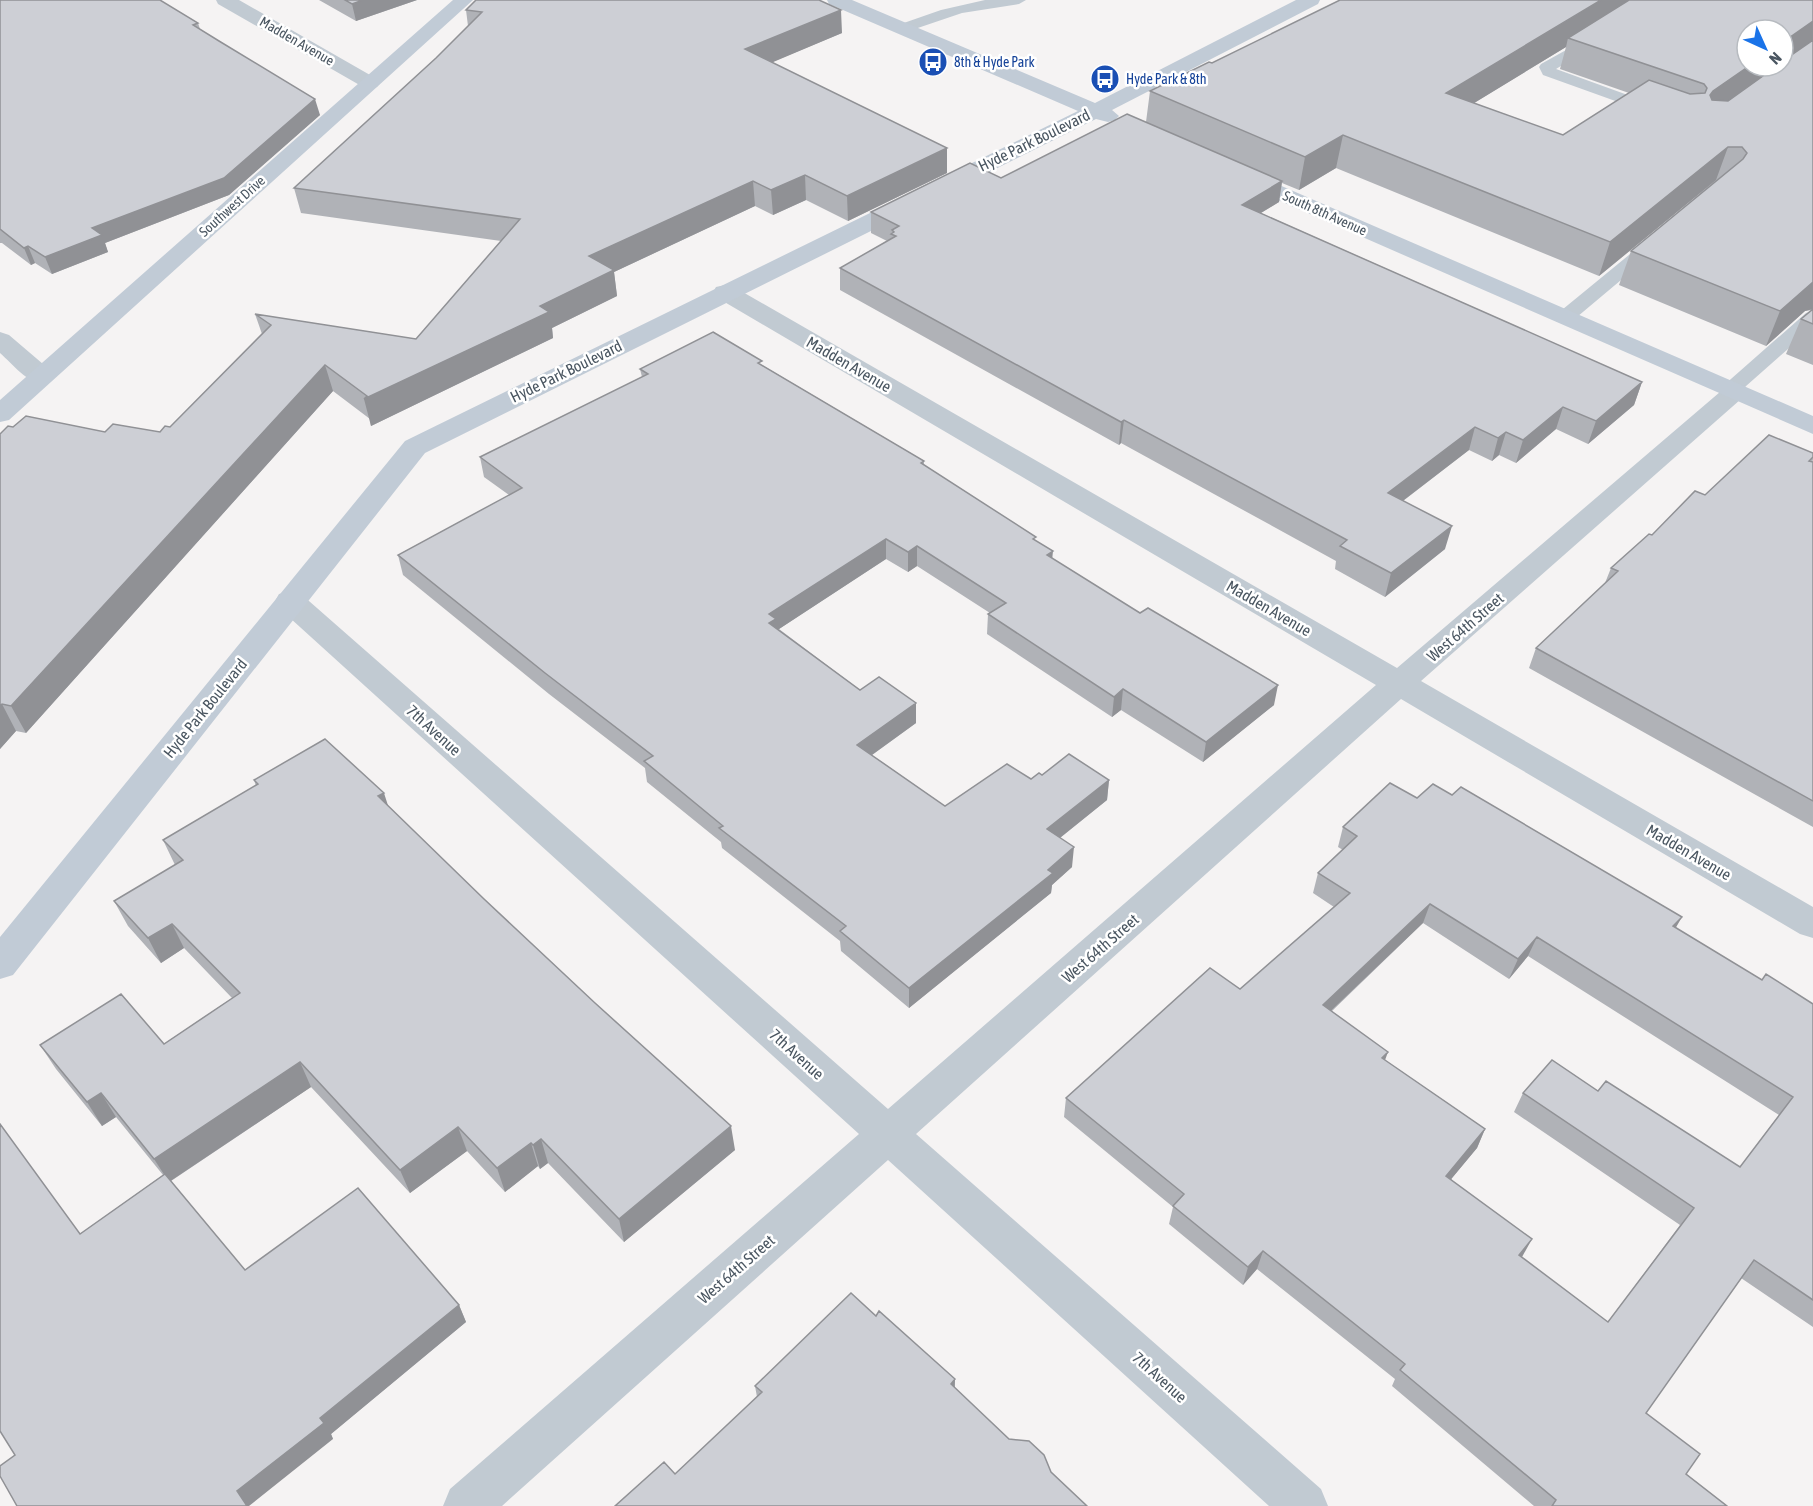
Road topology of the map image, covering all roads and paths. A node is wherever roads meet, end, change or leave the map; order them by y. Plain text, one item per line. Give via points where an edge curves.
1 (225, 0) edge
2 (464, 0) edge
3 (836, 0) edge
4 (1019, 0) edge
5 (1311, 0) edge
6 (903, 28) junction
7 (1605, 32) edge
8 (370, 83) junction
9 (1095, 111) junction
10 (1666, 114) edge
11 (1126, 125) edge
12 (1225, 168) edge
13 (1661, 237) edge
14 (725, 292) junction
15 (1813, 317) edge
16 (1564, 318) junction
17 (0, 339) edge
18 (41, 376) junction
19 (1733, 391) junction
20 (0, 414) edge
21 (1813, 426) edge
22 (290, 601) junction
23 (1400, 683) junction
24 (1813, 924) edge
25 (0, 964) edge
26 (888, 1135) junction
27 (467, 1506) edge
28 (1304, 1506) edge

1 - 8 street, Madden Avenue
2 - 8 street, Southwest Drive
3 - 6 street
4 - 6 lane via 977,4
5 - 9 street, Hyde Park Boulevard
6 - 9 street
7 - 10 lane via 1547,67 1549,72
8 - 18 street, Southwest Drive
9 - 11 street
9 - 14 street, Hyde Park Boulevard
12 - 16 street, South 8th Avenue
13 - 16 lane
14 - 22 street, Hyde Park Boulevard via 415,447
14 - 23 street, Madden Avenue
15 - 19 lane
16 - 19 street, South 8th Avenue
17 - 18 street
18 - 20 street, Southwest Drive
19 - 21 street, South 8th Avenue
19 - 23 street, West 64th Street
22 - 25 street, Hyde Park Boulevard
22 - 26 street, 7th Avenue
23 - 24 street, Madden Avenue
23 - 26 street, West 64th Street
26 - 27 street, West 64th Street
26 - 28 street, 7th Avenue

